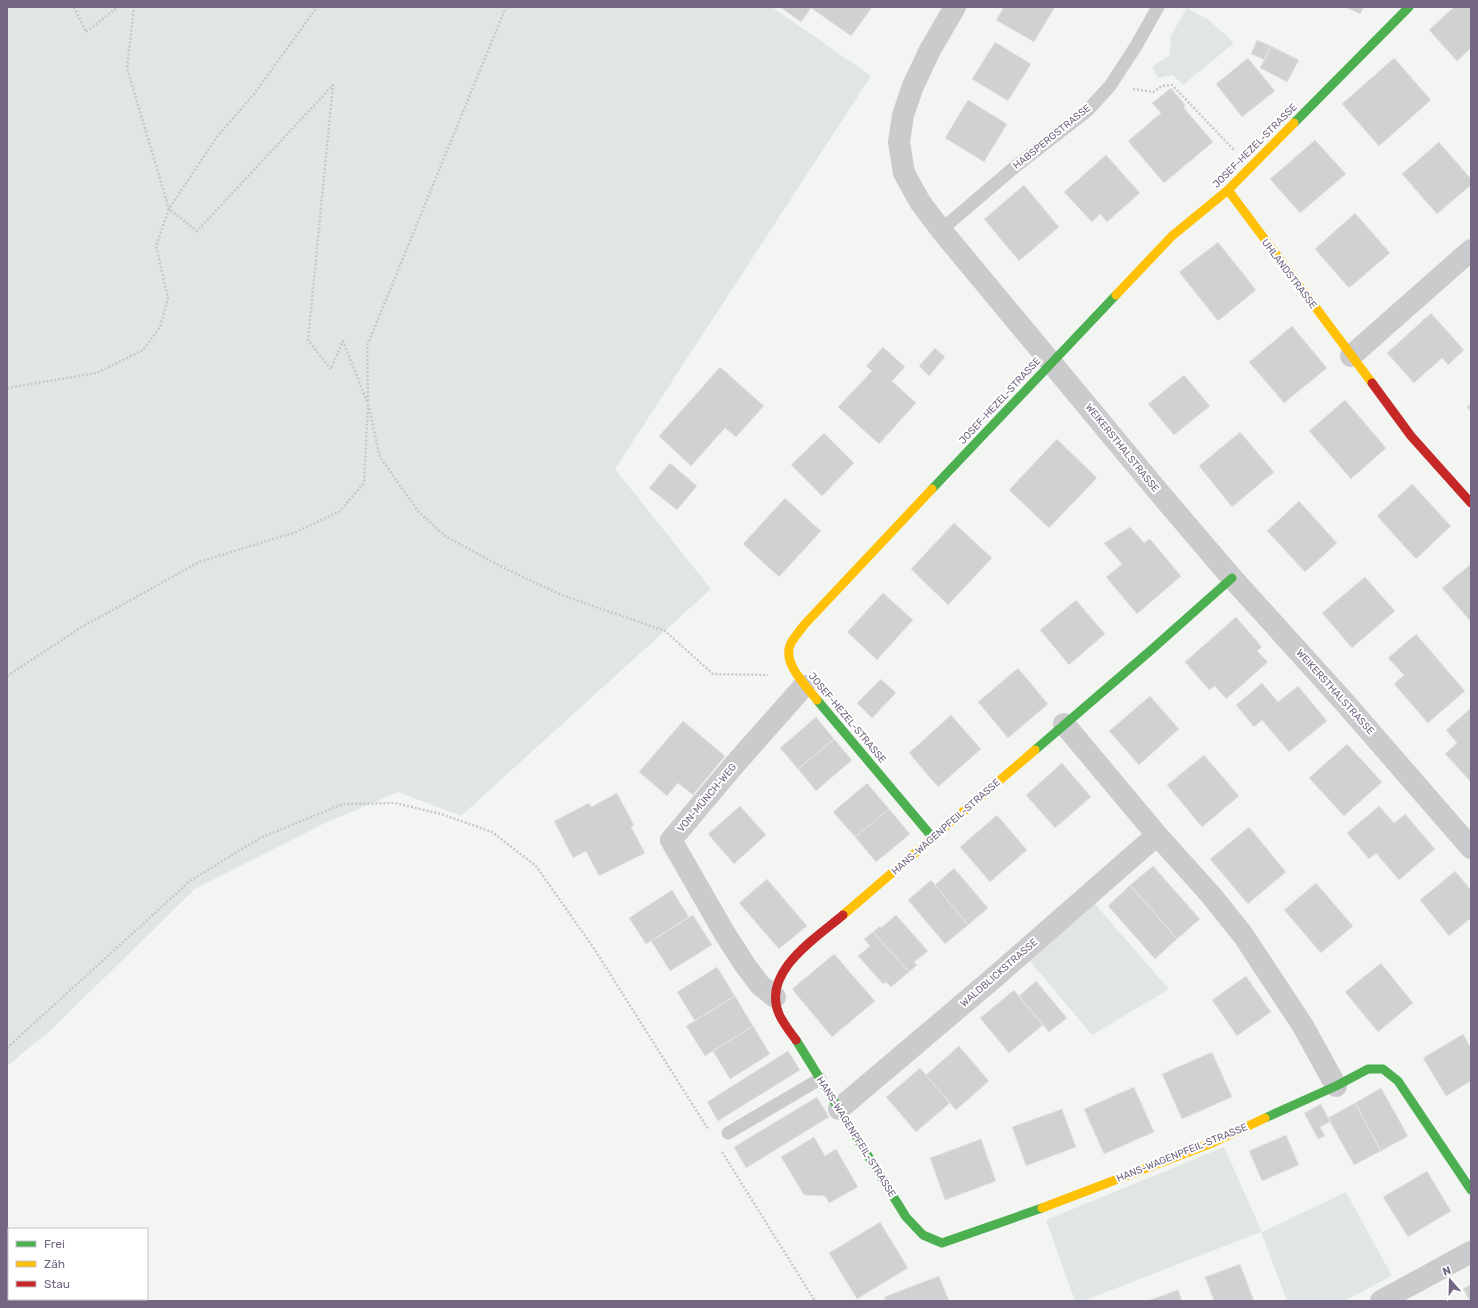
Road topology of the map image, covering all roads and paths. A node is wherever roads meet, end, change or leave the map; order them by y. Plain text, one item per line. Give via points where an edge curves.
1 (74, 7) edge
2 (118, 7) edge
3 (134, 7) edge
4 (317, 7) edge
5 (506, 7) edge
6 (955, 7) edge
7 (1158, 7) edge
8 (1409, 7) edge
9 (1110, 86) junction
10 (1251, 168) junction
11 (1228, 190) junction
12 (169, 209) junction
13 (941, 230) junction
14 (1471, 250) edge
15 (1351, 356) junction
16 (1052, 362) junction
17 (7, 388) edge
18 (368, 404) junction
19 (1471, 503) edge
20 (1232, 578) junction
21 (7, 676) edge
22 (801, 681) junction
23 (1064, 724) junction
24 (1158, 834) junction
25 (933, 838) junction
26 (1471, 848) edge
27 (775, 997) junction
28 (7, 1048) edge
29 (820, 1079) junction
30 (1336, 1086) junction
31 (839, 1109) junction
32 (728, 1133) dead end
33 (711, 1134) dead end
34 (719, 1147) dead end
35 (1471, 1190) edge
36 (1471, 1252) edge
37 (815, 1301) edge
38 (1381, 1301) edge

1 - 2 path via 86,32
3 - 12 path via 127,68
4 - 12 path via 254,94 216,138
5 - 18 path via 367,346
6 - 13 street, WEIKERSTHALSTRASSE via 913,86 903,115 899,142 904,173 920,202
7 - 9 lane, HABSPERGSTRASSE
8 - 10 street, JOSEF-HEZEL-STRASSE
9 - 10 path via 1153,92 1162,86 1172,85
9 - 13 lane, HABSPERGSTRASSE via 1087,111 1016,166
10 - 11 street, JOSEF-HEZEL-STRASSE
11 - 15 street, UHLANDSTRASSE
11 - 16 street, JOSEF-HEZEL-STRASSE via 1172,236
12 - 17 path via 156,246 168,298 160,327 143,350 97,373
12 - 18 path via 197,231 333,85 308,340 332,369 343,341
13 - 16 street, WEIKERSTHALSTRASSE
14 - 15 street
15 - 19 street, UHLANDSTRASSE via 1411,436
16 - 20 street, WEIKERSTHALSTRASSE
16 - 22 street, JOSEF-HEZEL-STRASSE via 804,625 790,644 788,660
18 - 21 path via 364,483 340,511 296,532 199,562 80,628
18 - 22 path via 380,457 418,511 445,536 562,595 665,631 713,674
20 - 23 street, HANS-WAGENPFEIL-STRASSE
20 - 26 street, WEIKERSTHALSTRASSE
22 - 25 street, JOSEF-HEZEL-STRASSE
22 - 27 street, VON-MÜNCH-WEG via 671,840 745,965 760,985
23 - 24 street
23 - 25 street, HANS-WAGENPFEIL-STRASSE
24 - 30 street via 1244,935 1303,1026
24 - 31 street, WALDBLICKSTRASSE
25 - 27 street, HANS-WAGENPFEIL-STRASSE via 793,958 780,976
27 - 29 street, HANS-WAGENPFEIL-STRASSE via 779,1014
28 - 33 path via 190,880 260,838 343,804 395,803 441,814 492,832 536,866 593,948
29 - 31 street, HANS-WAGENPFEIL-STRASSE
29 - 32 lane
30 - 31 street, HANS-WAGENPFEIL-STRASSE via 1191,1151 942,1243 923,1235 906,1217
30 - 35 street, HANS-WAGENPFEIL-STRASSE via 1368,1069 1383,1069 1398,1080
34 - 37 path
36 - 38 street

